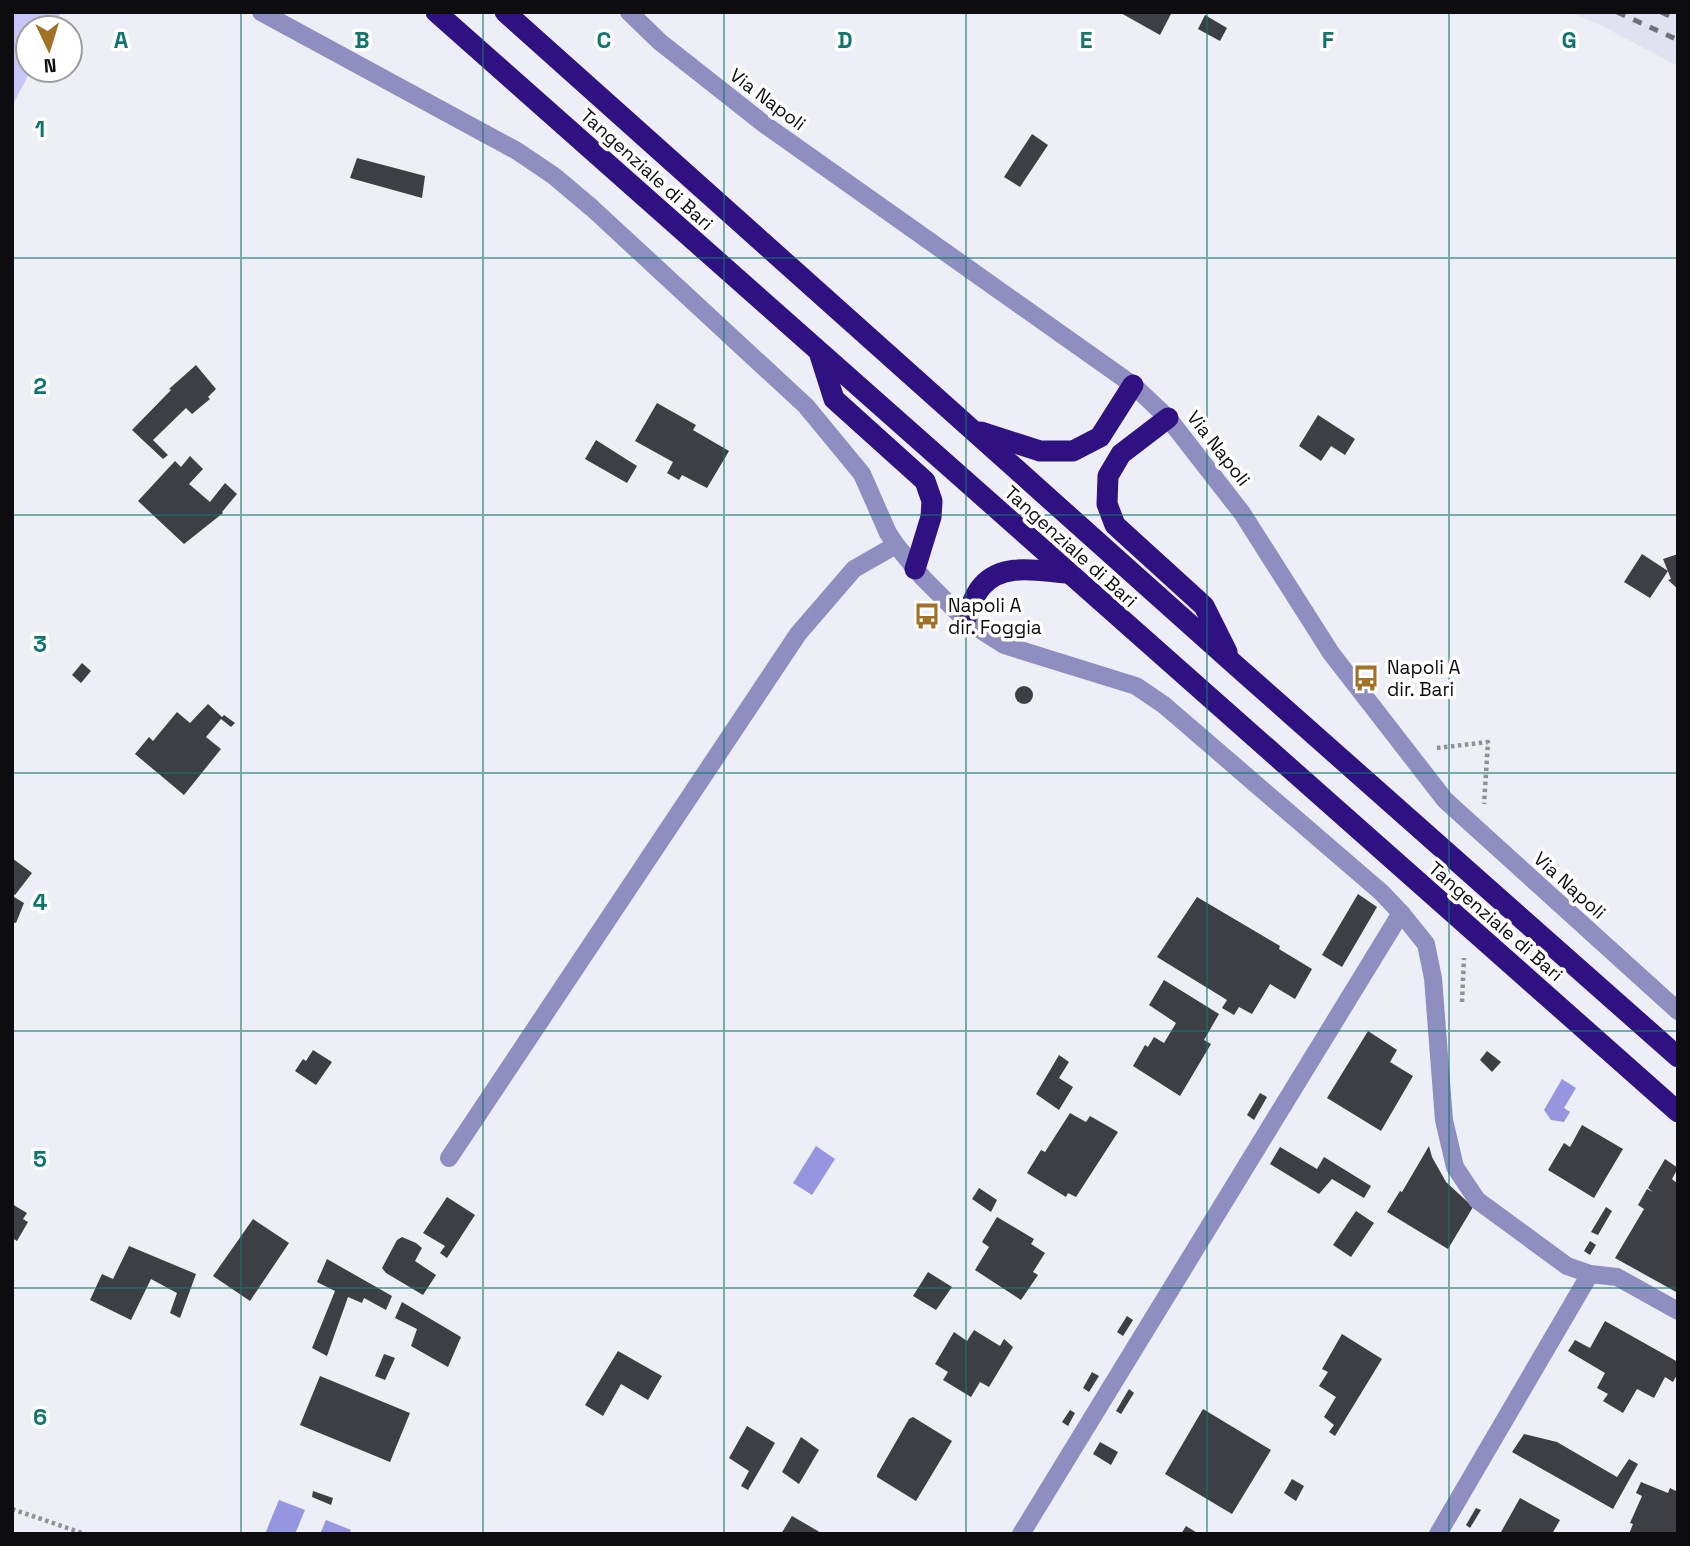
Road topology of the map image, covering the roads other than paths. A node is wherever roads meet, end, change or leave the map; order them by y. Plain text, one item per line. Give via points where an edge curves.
1 (261, 12) edge
2 (436, 12) edge
3 (505, 12) edge
4 (629, 12) edge
5 (820, 353) junction
6 (1133, 385) junction
7 (1168, 418) junction
8 (974, 430) junction
9 (896, 545) junction
10 (915, 569) junction
11 (1066, 573) junction
12 (965, 620) junction
13 (1233, 663) junction
14 (1401, 913) junction
15 (1678, 1011) edge
16 (1678, 1057) edge
17 (1678, 1112) edge
18 (449, 1158) dead end
19 (1590, 1274) junction
20 (1678, 1311) edge
21 (1021, 1534) edge
22 (1438, 1534) edge

1 - 9 street via 554,176 807,407 862,474
2 - 5 highway, Tangenziale di Bari
3 - 8 highway, Tangenziale di Bari
4 - 6 street, Via Napoli via 764,124
5 - 10 highway via 834,399 925,481 932,501 931,517
5 - 11 highway, Tangenziale di Bari
6 - 7 street, Via Napoli
6 - 8 highway via 1100,437 1073,451 1040,451
7 - 13 highway via 1121,454 1108,476 1107,504 1115,525 1204,606
7 - 15 street, Via Napoli via 1242,513 1331,653 1446,800
8 - 13 highway, Tangenziale di Bari
9 - 10 street
9 - 18 street via 854,569 798,634
10 - 12 street
11 - 12 highway via 1016,569 998,574 981,586
11 - 17 highway, Tangenziale di Bari
12 - 14 street via 1004,645 1136,687 1164,705
13 - 16 highway, Tangenziale di Bari
14 - 19 street via 1426,944 1431,967 1444,1120 1455,1167 1477,1200 1567,1266
14 - 21 street
19 - 20 street via 1618,1277
19 - 22 street

